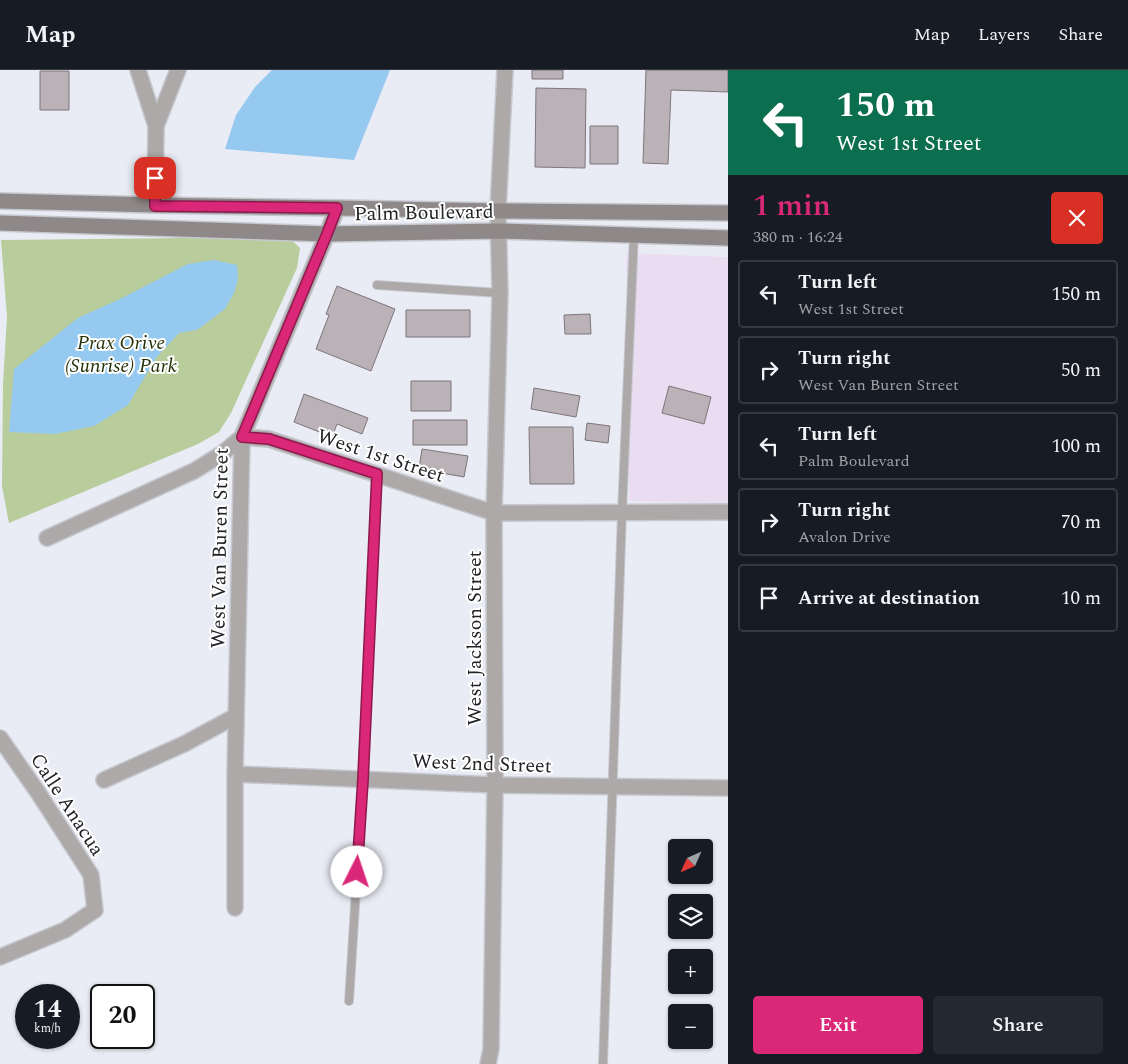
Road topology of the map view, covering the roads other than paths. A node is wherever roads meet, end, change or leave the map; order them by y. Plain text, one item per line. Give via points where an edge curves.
1 (138, 70) edge
2 (178, 70) edge
3 (504, 70) edge
4 (156, 126) junction
5 (0, 201) edge
6 (155, 206) junction
7 (337, 208) junction
8 (498, 211) junction
9 (728, 213) edge
10 (0, 222) edge
11 (498, 231) junction
12 (327, 234) junction
13 (634, 235) junction
14 (728, 238) edge
15 (377, 285) dead end
16 (500, 293) junction
17 (242, 437) junction
18 (377, 474) junction
19 (622, 512) junction
20 (728, 512) edge
21 (494, 513) junction
22 (47, 538) dead end
23 (236, 716) junction
24 (0, 738) edge
25 (234, 774) junction
26 (363, 779) junction
27 (104, 780) dead end
28 (494, 785) junction
29 (613, 786) junction
30 (728, 788) edge
31 (235, 908) dead end
32 (0, 957) edge
33 (349, 1001) dead end
34 (488, 1064) edge
35 (603, 1064) edge

1 - 4 street
2 - 4 street
3 - 8 street, West Jackson Street
4 - 6 street
5 - 6 main road, Palm Boulevard
6 - 7 main road, Palm Boulevard
7 - 8 main road, Palm Boulevard
7 - 12 street, West Van Buren Street
8 - 9 main road, Palm Boulevard
8 - 11 street, West Jackson Street
10 - 12 main road, Palm Boulevard
11 - 12 main road, Palm Boulevard
11 - 13 main road, Palm Boulevard
11 - 16 street, West Jackson Street
12 - 17 street, West Van Buren Street
13 - 14 main road, Palm Boulevard
13 - 19 lane
15 - 16 lane
16 - 21 street, West Jackson Street
17 - 18 street, West 1st Street via 269,439
17 - 22 street via 194,471
17 - 23 street, West Van Buren Street
18 - 21 street, West 1st Street
18 - 26 lane
19 - 20 street, West 1st Street
19 - 21 street, West 1st Street
19 - 29 lane
21 - 28 street, West Jackson Street
23 - 25 street, West Van Buren Street
23 - 27 street via 184,744
24 - 32 street, Calle Anacua via 91,875 95,910 65,930
25 - 26 street, West 2nd Street
25 - 31 street, West Van Buren Street
26 - 28 street, West 2nd Street
26 - 33 lane
28 - 29 street, West 2nd Street
28 - 34 street, West Jackson Street via 491,1049
29 - 30 street, West 2nd Street
29 - 35 lane

